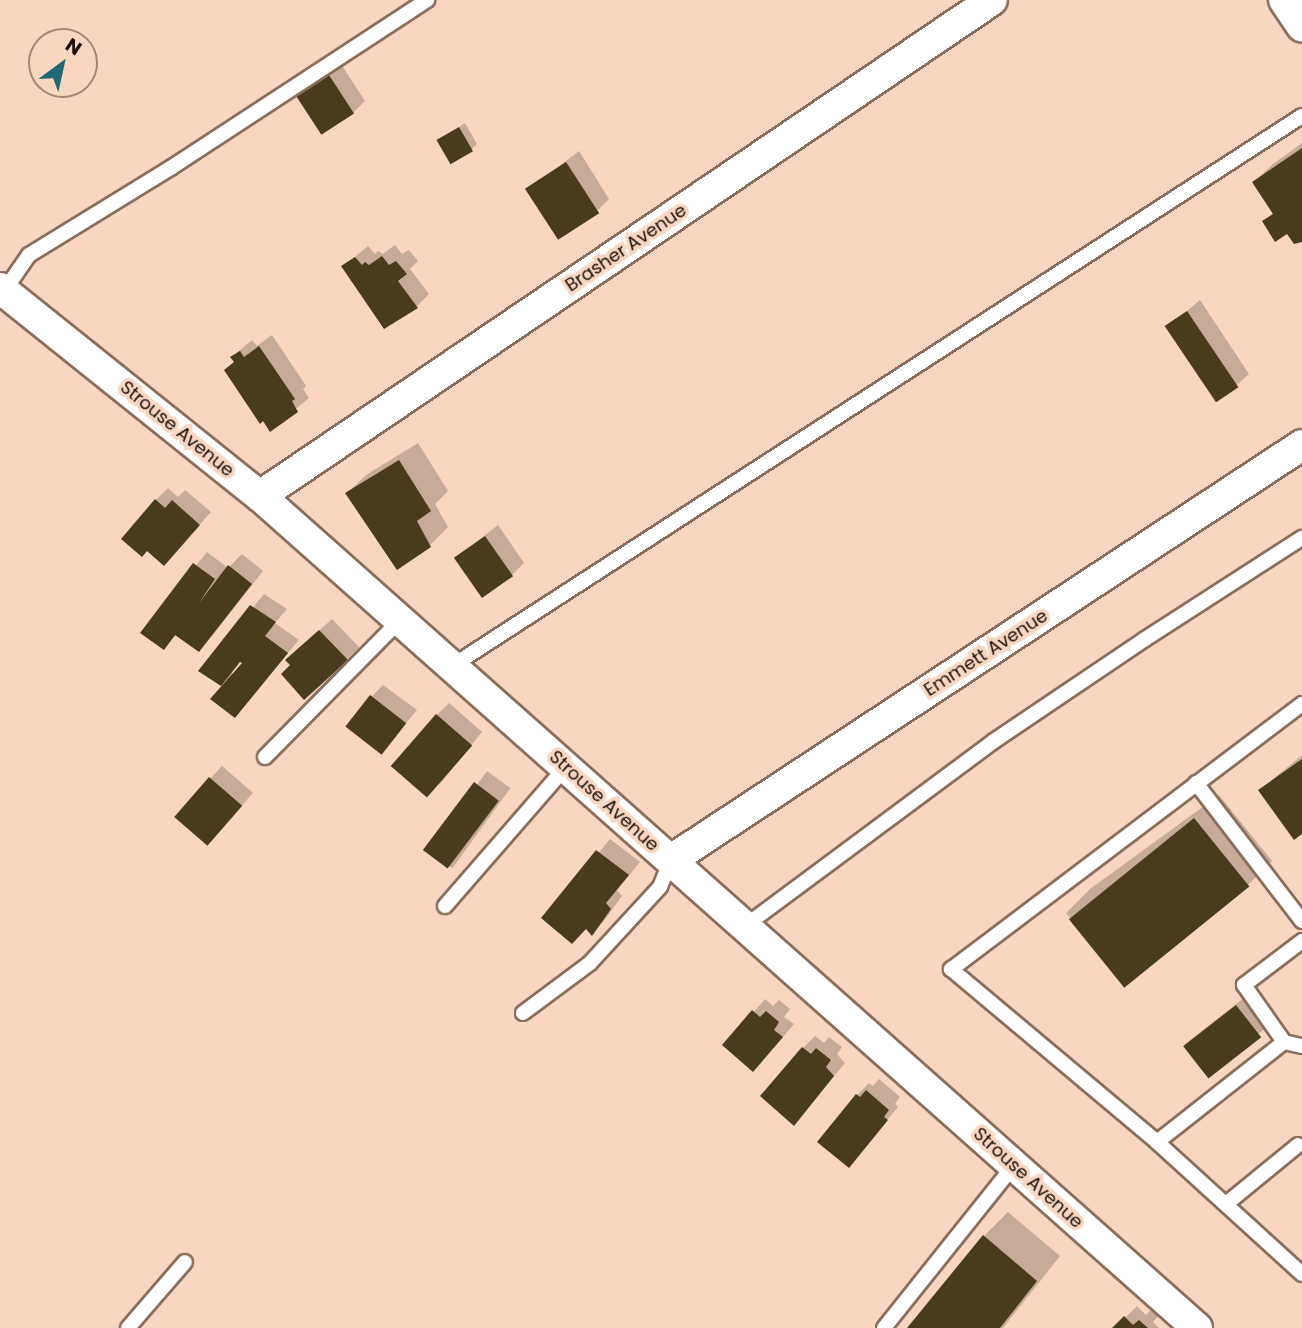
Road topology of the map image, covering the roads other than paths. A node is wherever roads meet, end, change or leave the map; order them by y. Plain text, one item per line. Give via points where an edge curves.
1 (428, 0) edge
2 (992, 0) edge
3 (1284, 0) edge
4 (1302, 27) edge
5 (1302, 116) edge
6 (2, 290) edge
7 (1302, 445) edge
8 (260, 496) junction
9 (1302, 538) edge
10 (400, 620) junction
11 (452, 666) junction
12 (1302, 704) edge
13 (265, 757) dead end
14 (566, 767) junction
15 (1196, 783) junction
16 (671, 860) junction
17 (445, 906) dead end
18 (1302, 921) edge
19 (744, 926) junction
20 (1302, 941) edge
21 (523, 1013) dead end
22 (1284, 1042) junction
23 (1302, 1046) edge
24 (1157, 1142) junction
25 (1301, 1145) edge
26 (1014, 1165) junction
27 (1226, 1204) junction
28 (185, 1262) dead end
29 (1302, 1274) edge
30 (128, 1328) edge
31 (884, 1328) edge
32 (1197, 1328) edge

1 - 6 lane via 29,255
2 - 8 street, Brasher Avenue
3 - 4 street
5 - 11 lane
6 - 8 street, Strouse Avenue
7 - 16 street, Emmett Avenue
8 - 10 street, Strouse Avenue
9 - 19 lane via 994,741
10 - 11 street, Strouse Avenue
10 - 13 lane
11 - 14 street, Strouse Avenue
12 - 15 lane
14 - 16 street, Strouse Avenue
14 - 17 lane
15 - 18 lane
15 - 24 lane via 951,969
16 - 19 street, Strouse Avenue
16 - 21 lane via 660,887 590,962
19 - 26 street, Strouse Avenue
20 - 22 lane via 1244,985
22 - 23 lane
22 - 24 lane
24 - 27 lane
25 - 27 lane
26 - 31 lane
26 - 32 street, Strouse Avenue
27 - 29 lane
28 - 30 lane

